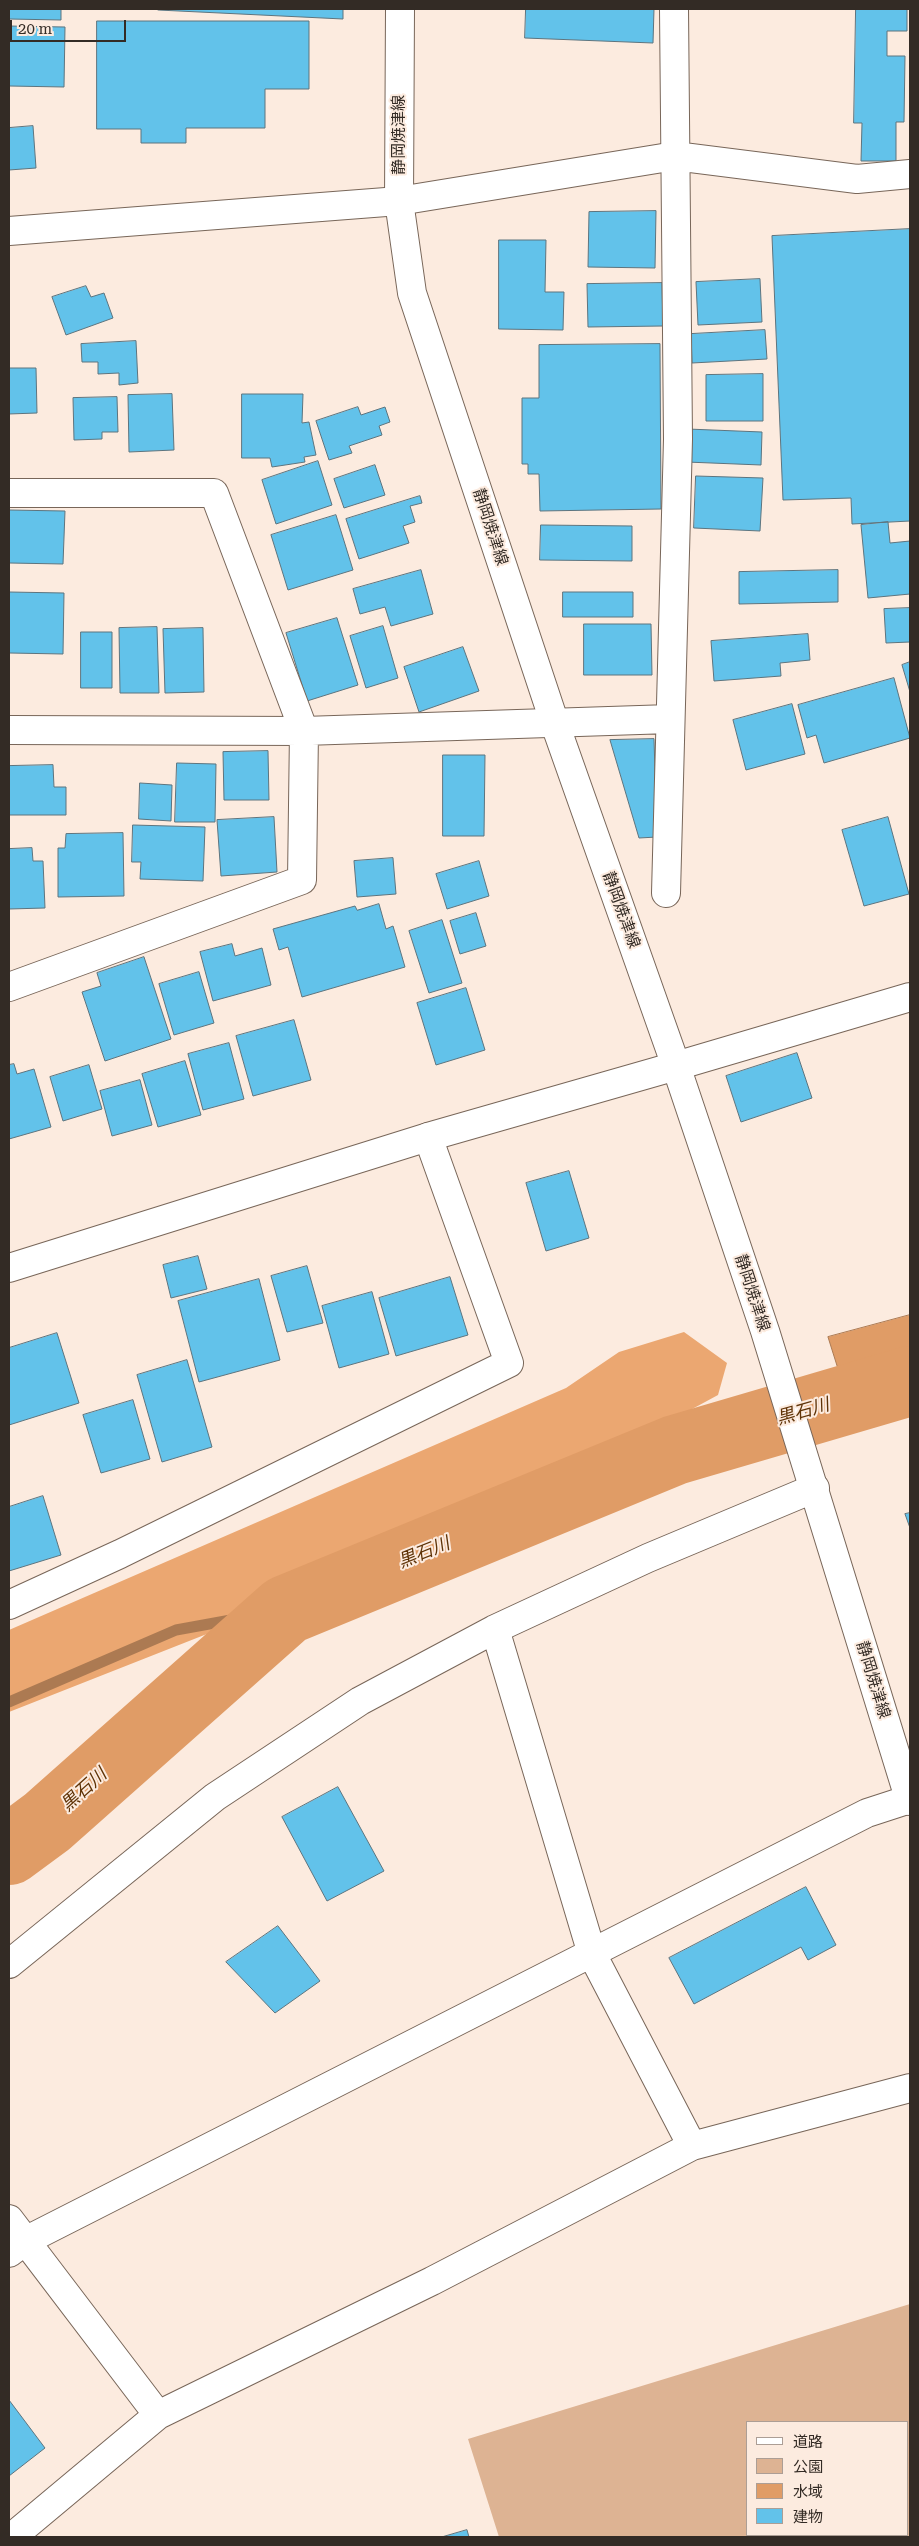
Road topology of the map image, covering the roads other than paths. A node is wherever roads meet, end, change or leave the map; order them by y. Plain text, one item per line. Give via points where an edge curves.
1 (400, 9) edge
2 (674, 9) edge
3 (674, 156) junction
4 (910, 174) edge
5 (399, 200) junction
6 (9, 231) edge
7 (9, 493) edge
8 (670, 719) junction
9 (555, 724) junction
10 (9, 730) edge
11 (304, 732) junction
12 (666, 893) dead end
13 (9, 987) edge
14 (910, 997) edge
15 (676, 1066) junction
16 (428, 1137) junction
17 (9, 1268) edge
18 (815, 1488) junction
19 (9, 1605) edge
20 (495, 1629) junction
21 (910, 1800) edge
22 (592, 1954) junction
23 (9, 1964) edge
24 (910, 2088) edge
25 (692, 2146) junction
26 (9, 2219) edge
27 (17, 2247) edge
28 (158, 2415) junction
29 (12, 2537) edge

1 - 5 street, 静岡焼津線
2 - 3 street
3 - 4 street via 857,179
3 - 5 street
3 - 8 street via 678,439
5 - 6 street
5 - 9 street, 静岡焼津線 via 412,293
7 - 11 street via 214,493
8 - 9 street
8 - 12 street
9 - 11 street
9 - 15 street, 静岡焼津線
10 - 11 street
11 - 13 street via 302,880
14 - 15 street
15 - 16 street
15 - 18 street, 静岡焼津線
16 - 17 street
16 - 19 street via 509,1363
18 - 20 street via 648,1558
18 - 21 street, 静岡焼津線
20 - 22 street
20 - 23 street via 360,1701 215,1797
21 - 22 street via 867,1813
22 - 25 street
22 - 27 street
24 - 25 street
25 - 28 street via 432,2281
26 - 27 street
27 - 28 street
28 - 29 street

